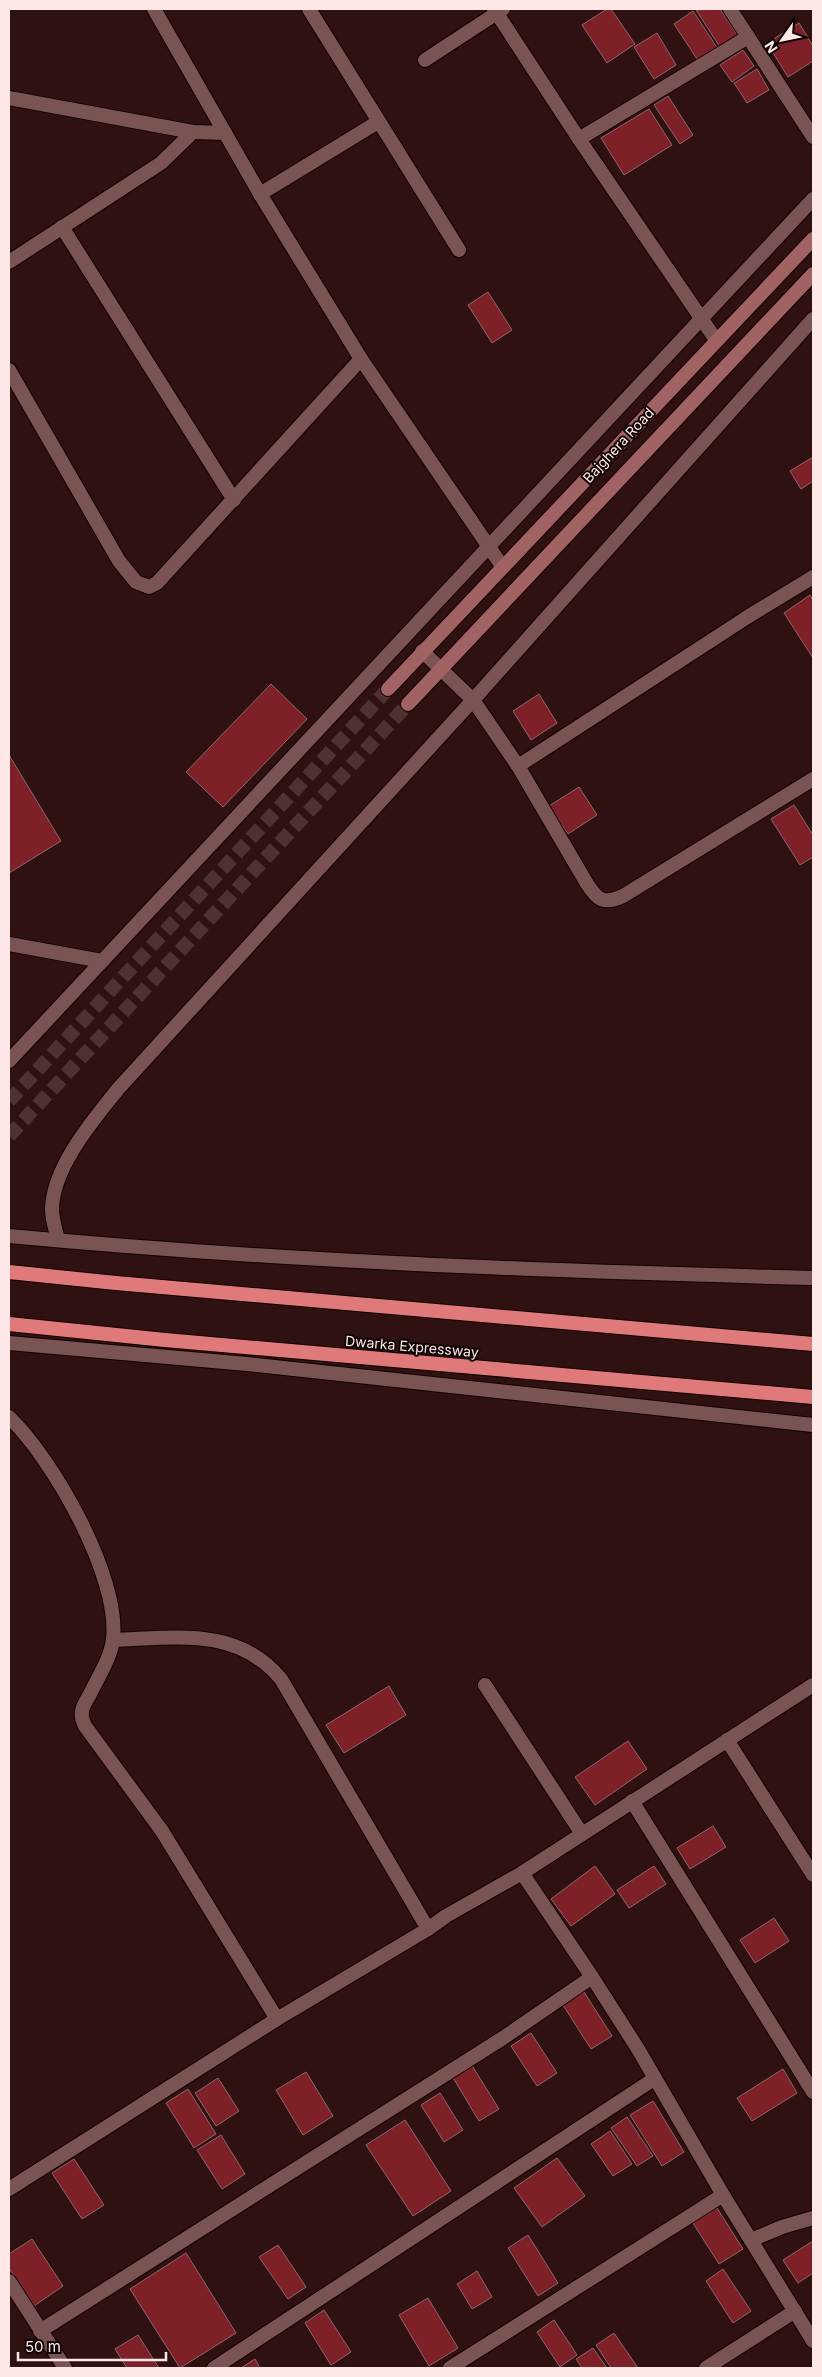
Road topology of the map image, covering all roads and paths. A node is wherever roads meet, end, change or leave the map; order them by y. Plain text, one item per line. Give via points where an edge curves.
1 (154, 9) edge
2 (309, 9) edge
3 (730, 9) edge
4 (498, 10) edge
5 (748, 38) junction
6 (425, 60) dead end
7 (9, 98) edge
8 (378, 122) junction
9 (193, 132) junction
10 (225, 133) junction
11 (813, 137) edge
12 (579, 139) junction
13 (260, 194) junction
14 (813, 199) edge
15 (62, 227) junction
16 (813, 238) edge
17 (460, 250) dead end
18 (9, 262) edge
19 (813, 274) edge
20 (701, 317) junction
21 (813, 319) edge
22 (716, 340) junction
23 (361, 359) junction
24 (9, 370) edge
25 (234, 500) junction
26 (488, 546) junction
27 (502, 566) junction
28 (813, 577) edge
29 (422, 651) junction
30 (440, 669) junction
31 (388, 689) tunnel mouth
32 (473, 700) junction
33 (408, 704) tunnel mouth
34 (518, 766) junction
35 (813, 779) edge
36 (9, 944) edge
37 (102, 962) junction
38 (9, 1062) edge
39 (9, 1236) edge
40 (58, 1240) junction
41 (9, 1272) edge
42 (813, 1278) edge
43 (9, 1324) edge
44 (9, 1343) edge
45 (813, 1344) edge
46 (813, 1397) edge
47 (9, 1417) edge
48 (813, 1426) edge
49 (113, 1640) junction
50 (485, 1685) dead end
51 (813, 1685) edge
52 (728, 1740) junction
53 (632, 1802) junction
54 (582, 1834) junction
55 (522, 1873) junction
56 (813, 1875) edge
57 (428, 1929) junction
58 (592, 1977) junction
59 (277, 2019) junction
60 (654, 2079) junction
61 (813, 2092) edge
62 (9, 2189) edge
63 (723, 2195) junction
64 (813, 2218) edge
65 (751, 2240) junction
66 (9, 2281) edge
67 (795, 2312) junction
68 (40, 2331) junction
69 (813, 2341) edge
70 (65, 2368) edge
71 (214, 2368) edge
72 (450, 2368) edge
73 (706, 2368) edge

1 - 10 street
2 - 8 street
3 - 5 street
4 - 6 street
4 - 12 street
5 - 11 street
5 - 12 street
7 - 9 street
8 - 13 street
8 - 17 street
9 - 10 street
9 - 15 street via 161,163
10 - 13 street
12 - 20 street
13 - 23 street
14 - 20 street
15 - 18 street
15 - 25 street
16 - 22 main road, Bajghera Road
19 - 30 main road, Bajghera Road
20 - 22 street
20 - 26 street
21 - 32 street
22 - 27 main road, Bajghera Road
23 - 25 street
23 - 26 street
24 - 25 street via 120,561 136,582 149,587 157,582
26 - 27 street
26 - 37 street
27 - 29 main road, Bajghera Road
28 - 34 street
29 - 30 street
29 - 31 main road, Bajghera Road
30 - 32 street
30 - 33 main road, Bajghera Road
32 - 34 street
32 - 40 street via 94,1118 75,1146 58,1181 52,1210
34 - 35 street via 594,894 608,902 623,896
36 - 37 street
37 - 38 street
39 - 40 street
40 - 42 street via 347,1261
41 - 45 highway
43 - 46 highway, Dwarka Expressway
44 - 48 street via 247,1364
47 - 49 street via 56,1475 98,1559 112,1613
49 - 57 street via 182,1638 222,1641 262,1659 281,1680
49 - 59 street via 105,1665 82,1708 85,1726 162,1831
50 - 54 street
51 - 52 street
52 - 53 street
52 - 56 street
53 - 54 street
53 - 61 street
54 - 55 street
55 - 57 street
55 - 58 street
57 - 59 street
58 - 60 street
58 - 68 street via 503,2038
59 - 62 street
60 - 63 street
60 - 71 street
63 - 65 street
63 - 72 street
64 - 65 street
65 - 67 street
66 - 68 street
67 - 69 street
67 - 73 street
68 - 70 street

